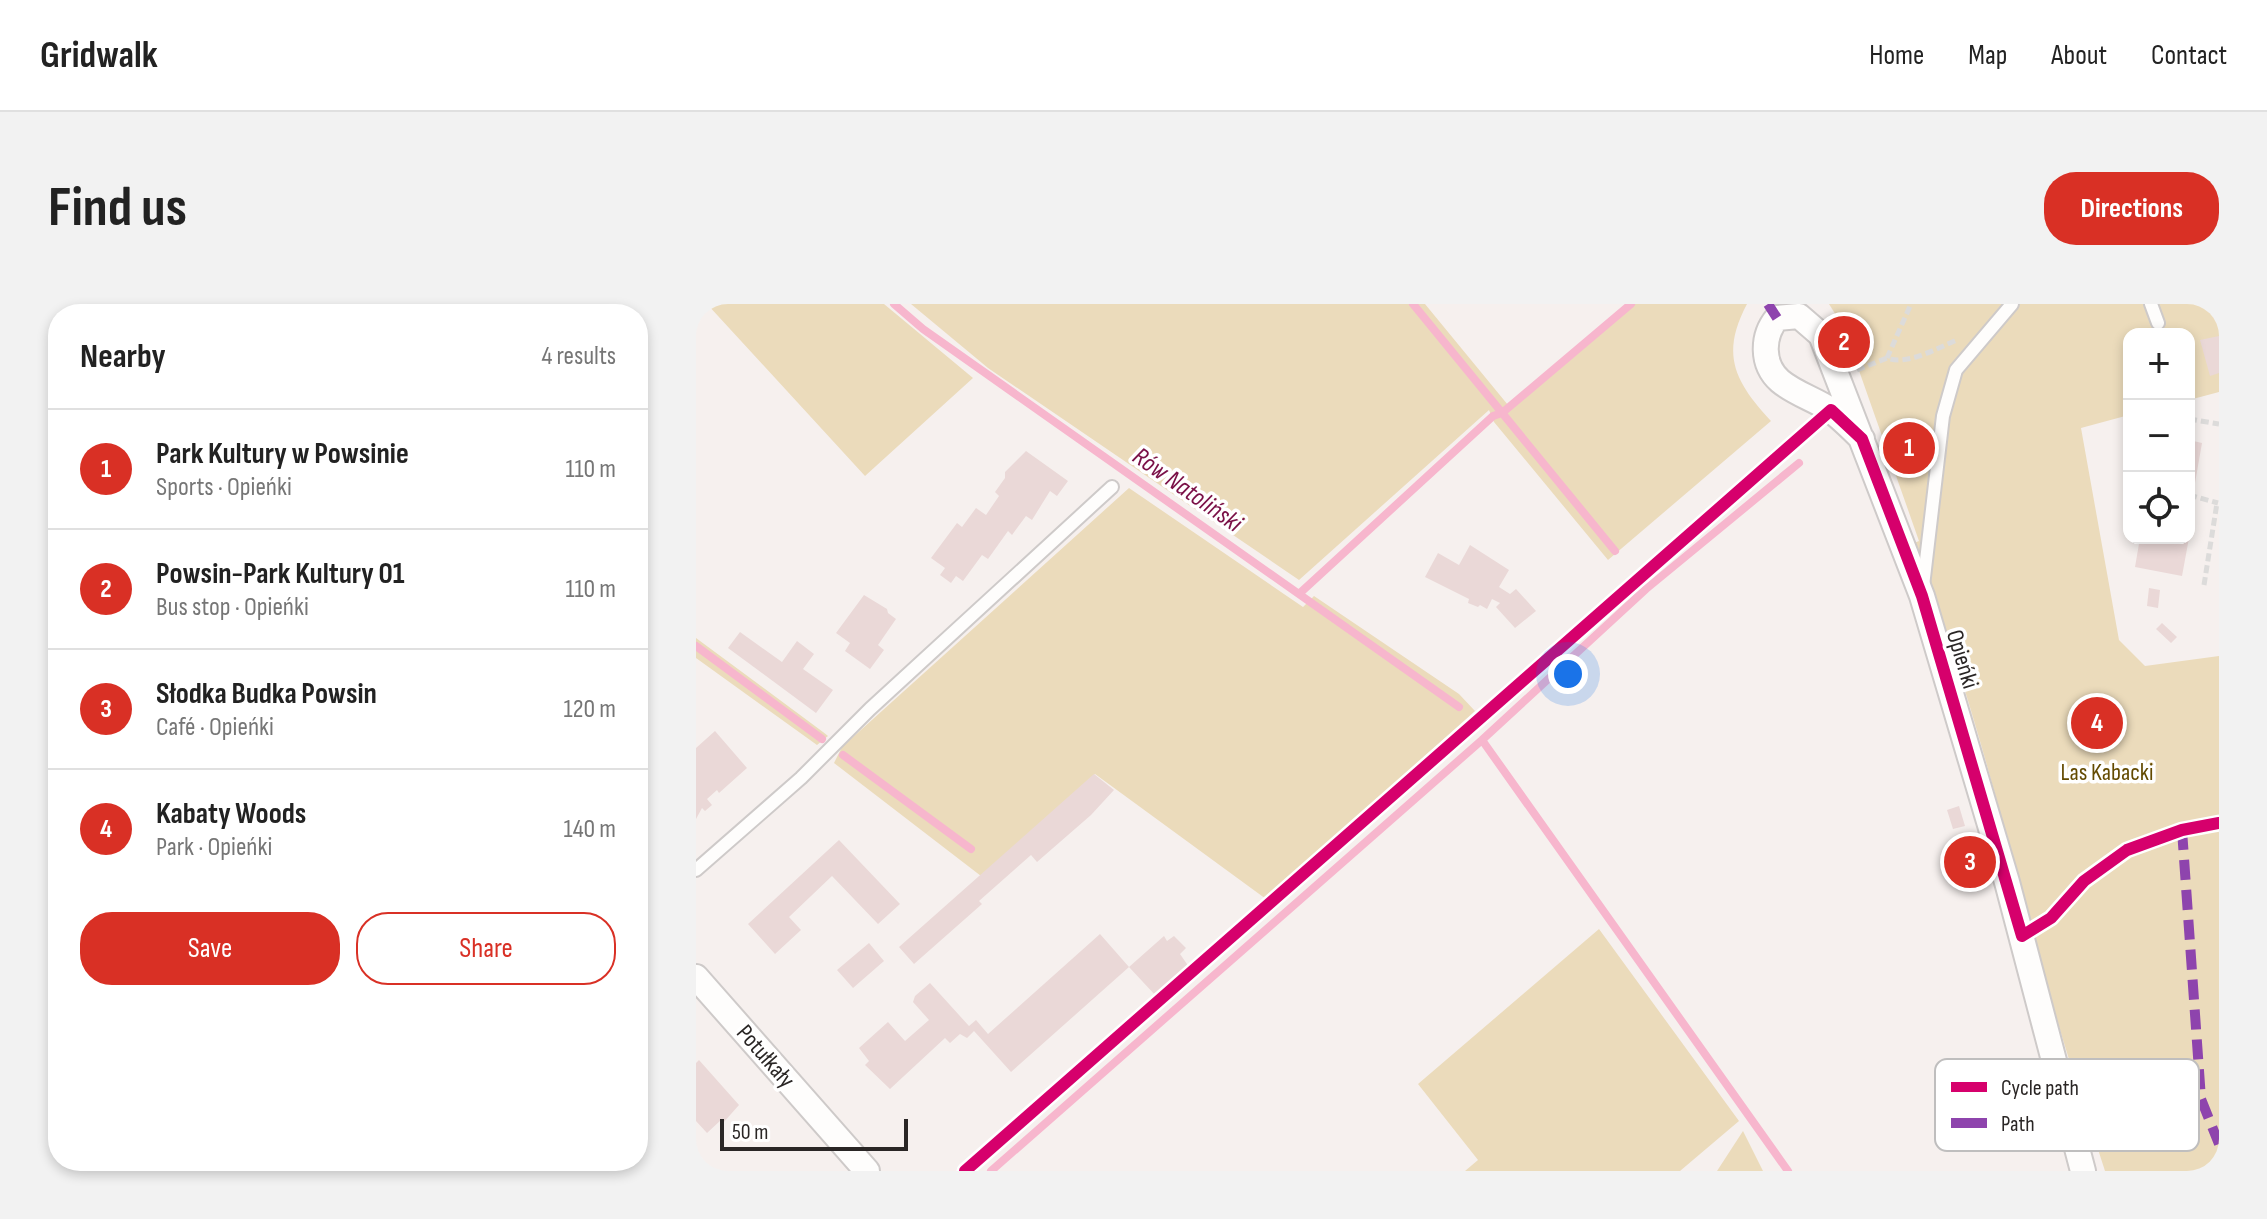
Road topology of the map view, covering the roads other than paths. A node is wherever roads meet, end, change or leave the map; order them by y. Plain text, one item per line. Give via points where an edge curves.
1 (2012, 304) edge
2 (2151, 304) edge
3 (2158, 323) dead end
4 (1862, 439) junction
5 (1112, 487) dead end
6 (1922, 596) junction
7 (696, 870) edge
8 (696, 977) edge
9 (2054, 1059) edge
10 (2078, 1151) edge
11 (867, 1171) edge
12 (2083, 1171) edge

1 - 6 lane via 1956,370 1943,416
2 - 3 lane
4 - 4 street, Opieńki via 1821,335 1799,316 1777,318 1765,339 1765,356 1778,380 1831,410
4 - 6 street, Opieńki
5 - 7 lane
6 - 9 street, Opieńki
8 - 11 street, Potułkały
10 - 12 street, Opieńki

